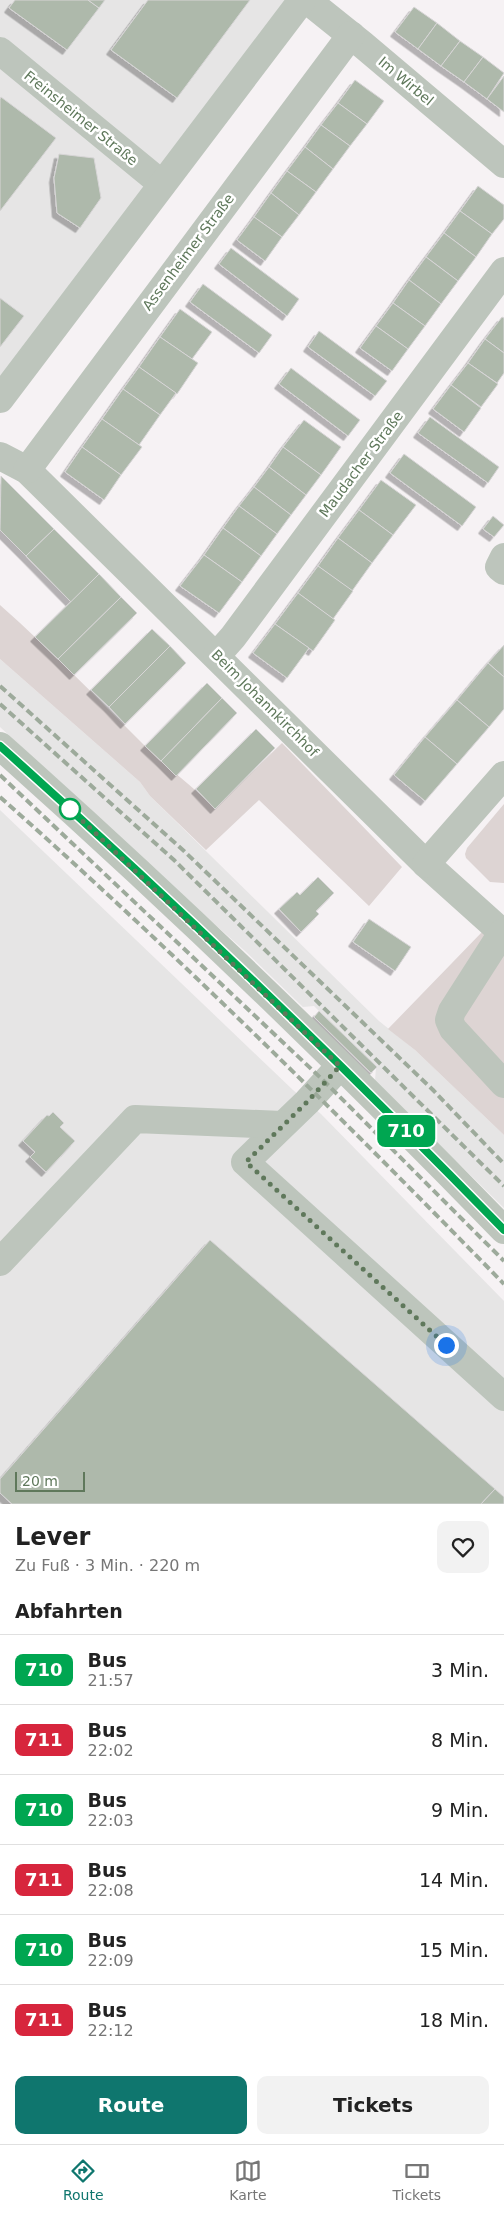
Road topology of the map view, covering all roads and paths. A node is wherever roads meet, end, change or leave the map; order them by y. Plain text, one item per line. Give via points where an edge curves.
1 (302, 0) edge
2 (307, 0) edge
3 (351, 35) junction
4 (0, 51) edge
5 (504, 164) edge
6 (162, 184) junction
7 (504, 271) edge
8 (0, 399) edge
9 (0, 456) edge
10 (27, 470) junction
11 (504, 557) edge
12 (504, 571) edge
13 (217, 656) junction
14 (0, 746) edge
15 (504, 775) edge
16 (426, 864) junction
17 (500, 924) edge
18 (340, 1066) junction
19 (504, 1084) edge
20 (282, 1124) junction
21 (504, 1230) edge
22 (4, 1250) edge
23 (504, 1397) edge

1 - 6 street
2 - 3 street, Im Wirbel
3 - 5 street, Im Wirbel
3 - 10 street, Assenheimer Straße
4 - 6 street, Freinsheimer Straße
6 - 8 street
7 - 13 street, Maudacher Straße
9 - 10 street, Beim Johannkirchhof
10 - 13 street, Beim Johannkirchhof
11 - 12 street via 499,567
13 - 16 street, Beim Johannkirchhof
14 - 18 street
15 - 16 street
16 - 17 street, Beim Johannkirchhof
17 - 19 street via 450,1020 452,1029
18 - 20 street
18 - 21 street
20 - 22 street via 135,1119
20 - 23 street via 246,1162

